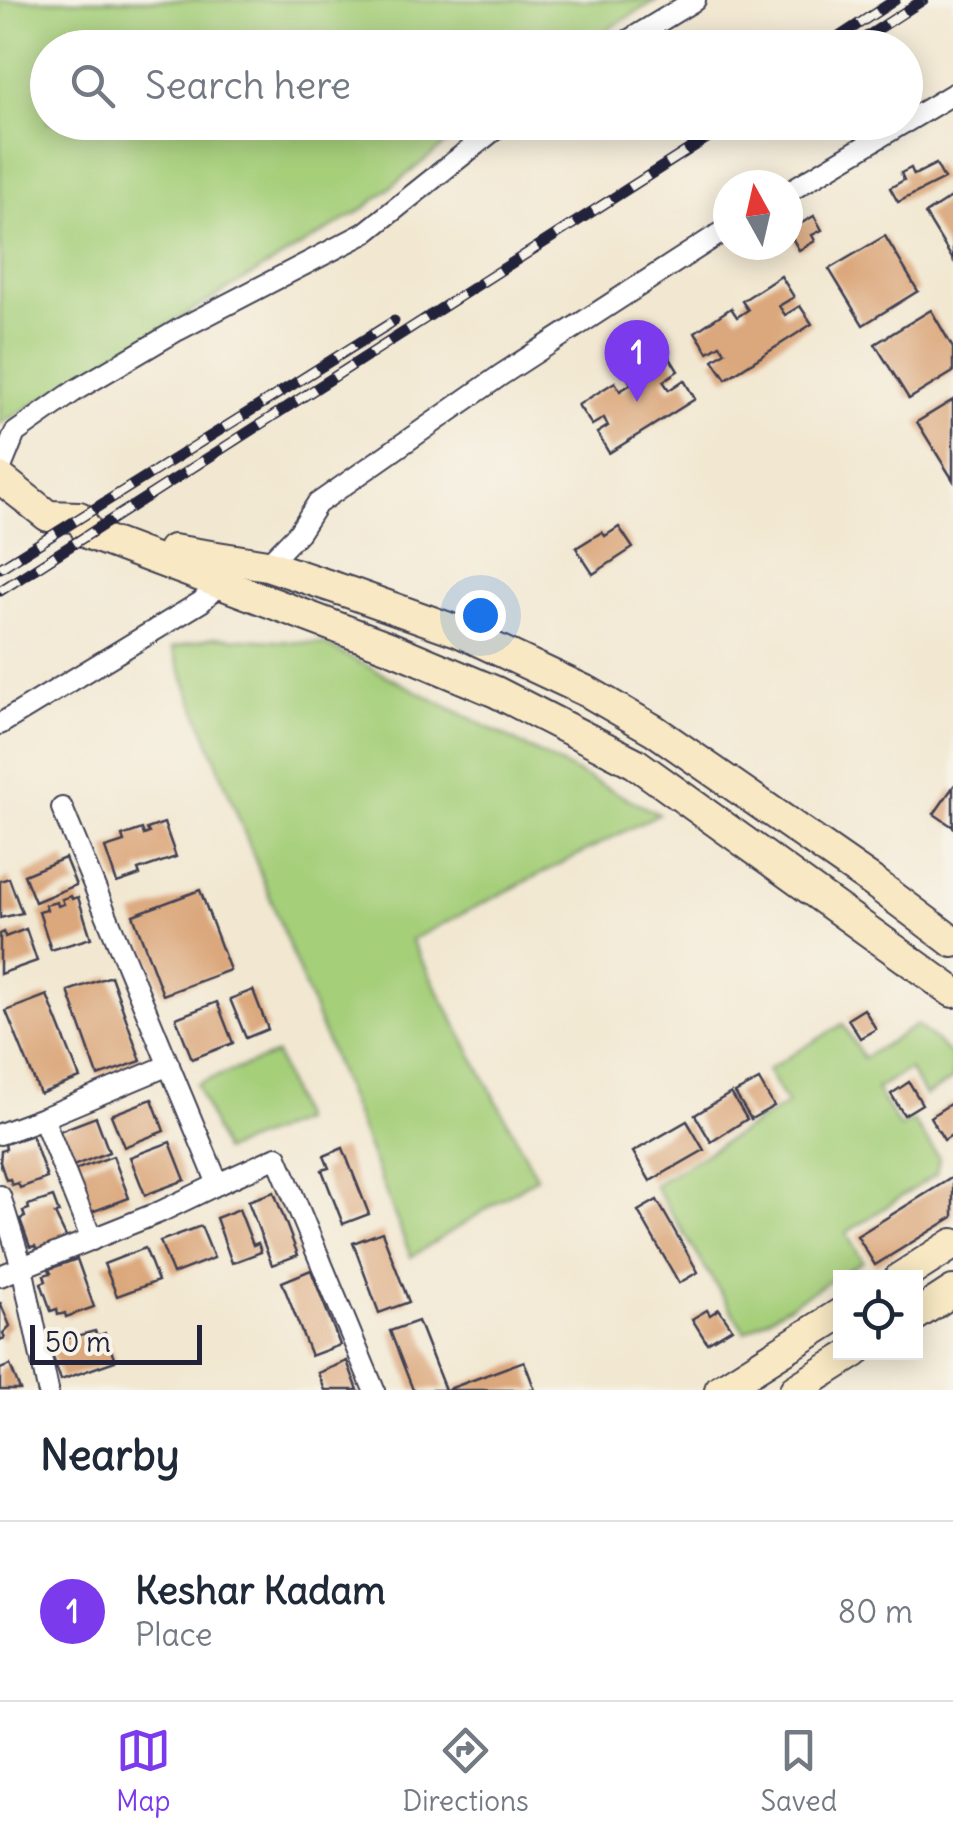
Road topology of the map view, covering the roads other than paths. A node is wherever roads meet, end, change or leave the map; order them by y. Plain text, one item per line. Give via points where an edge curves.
1 (695, 0) edge
2 (646, 30) edge
3 (953, 94) edge
4 (923, 112) edge
5 (481, 140) edge
6 (875, 140) edge
7 (803, 183) edge
8 (713, 238) edge
9 (0, 470) edge
10 (0, 478) edge
11 (115, 542) junction
12 (267, 565) junction
13 (220, 583) junction
14 (0, 724) edge
15 (62, 808) dead end
16 (953, 942) edge
17 (953, 992) edge
18 (169, 1065) junction
19 (43, 1118) junction
20 (0, 1134) edge
21 (218, 1184) junction
22 (0, 1196) edge
23 (92, 1240) junction
24 (953, 1244) edge
25 (22, 1267) junction
26 (912, 1270) edge
27 (0, 1276) edge
28 (953, 1291) edge
29 (923, 1310) edge
30 (833, 1318) edge
31 (843, 1360) edge
32 (802, 1388) edge
33 (48, 1390) edge
34 (374, 1390) edge
35 (720, 1390) edge

1 - 2 street
3 - 4 street
5 - 9 street via 365,233 76,390 15,432
6 - 7 street
8 - 12 street via 318,504
10 - 11 street via 48,516 78,517 89,534
11 - 12 street
11 - 13 street
12 - 16 street via 460,632 590,693 654,730
13 - 14 street via 201,602
13 - 17 street via 496,692 636,763
15 - 18 street
18 - 19 street
18 - 21 street
19 - 20 street
19 - 23 street
21 - 23 street
21 - 34 street via 277,1157
22 - 25 street
23 - 25 street
24 - 26 street
25 - 27 street
25 - 33 street
28 - 29 street
30 - 35 street
31 - 32 street

